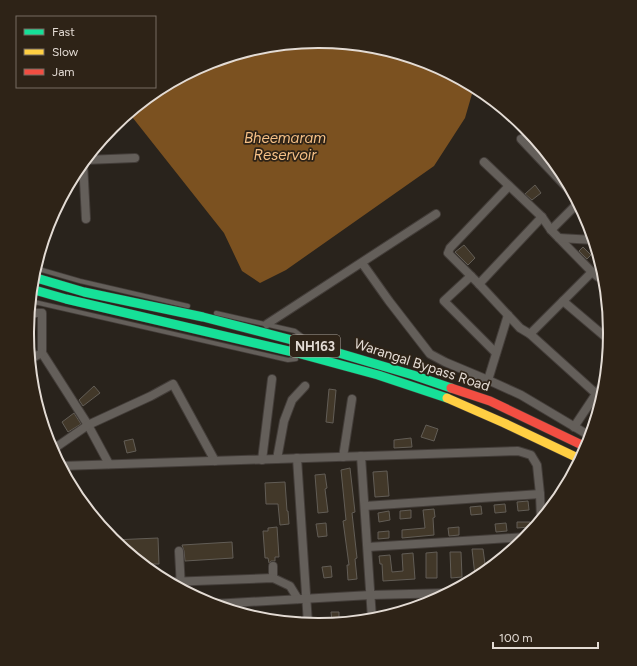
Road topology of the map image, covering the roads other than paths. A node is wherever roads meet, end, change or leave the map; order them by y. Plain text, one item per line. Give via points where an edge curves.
1 (526, 138) edge
2 (135, 158) dead end
3 (93, 160) edge
4 (484, 162) dead end
5 (84, 172) edge
6 (555, 175) edge
7 (509, 186) junction
8 (574, 207) edge
9 (436, 214) dead end
10 (542, 217) junction
11 (86, 219) dead end
12 (551, 230) junction
13 (559, 238) junction
14 (587, 240) edge
15 (362, 263) junction
16 (41, 270) edge
17 (592, 272) junction
18 (471, 276) junction
19 (598, 277) edge
20 (39, 279) edge
21 (479, 284) junction
22 (37, 291) edge
23 (563, 301) junction
24 (36, 303) edge
25 (197, 308) dead end
26 (212, 312) dead end
27 (35, 313) edge
28 (508, 315) junction
29 (267, 324) junction
30 (530, 334) junction
31 (603, 335) edge
32 (315, 346) junction
33 (42, 353) junction
34 (496, 354) junction
35 (35, 356) edge
36 (312, 357) junction
37 (272, 379) dead end
38 (488, 380) junction
39 (305, 386) dead end
40 (596, 395) edge
41 (352, 399) dead end
42 (594, 403) edge
43 (88, 425) junction
44 (574, 427) junction
45 (585, 433) edge
46 (580, 445) edge
47 (58, 446) edge
48 (361, 456) junction
49 (343, 457) junction
50 (575, 457) edge
51 (297, 458) junction
52 (277, 459) junction
53 (262, 460) junction
54 (215, 461) junction
55 (109, 464) junction
56 (67, 466) edge
57 (540, 494) junction
58 (365, 506) junction
59 (541, 510) edge
60 (515, 539) edge
61 (368, 547) junction
62 (179, 551) dead end
63 (273, 566) dead end
64 (273, 578) junction
65 (181, 582) edge
66 (187, 585) edge
67 (434, 593) edge
68 (371, 595) junction
69 (307, 598) junction
70 (298, 599) junction
71 (237, 605) edge
72 (372, 612) edge
73 (308, 617) edge

1 - 6 street via 521,139
2 - 3 street
4 - 7 street
5 - 11 street
7 - 10 street
7 - 18 street via 448,250
8 - 12 street
9 - 15 street
10 - 12 street
10 - 21 street
12 - 13 street
13 - 14 street
13 - 17 street
15 - 29 street
15 - 38 street via 430,354
16 - 25 lane
17 - 19 street
17 - 23 street
18 - 21 street
18 - 34 street via 444,301
20 - 32 highway, Warangal Bypass Road / NH163 via 84,292 203,316
21 - 28 street
22 - 36 highway, Warangal Bypass Road / NH163
23 - 30 street
23 - 31 street
24 - 36 lane via 288,360
26 - 29 lane
27 - 33 street via 42,313
28 - 30 street
28 - 34 street
29 - 32 lane via 294,331
30 - 40 street
32 - 46 highway, Warangal Bypass Road / NH163 via 490,401
33 - 35 street
33 - 43 street
34 - 38 street
36 - 50 highway, Warangal Bypass Road / NH163 via 444,397
37 - 53 street
38 - 44 street
39 - 52 street via 292,400 284,421
41 - 49 street
42 - 44 street
43 - 47 street
43 - 54 street via 173,384
43 - 55 street
44 - 45 street
48 - 49 street
48 - 57 street via 518,451 531,455 537,465
48 - 58 street
49 - 51 street
51 - 52 street
51 - 69 street
52 - 53 street
53 - 54 street
54 - 55 street
55 - 56 street
57 - 58 street
57 - 59 street
58 - 61 street
60 - 61 street
61 - 68 street
62 - 65 street
63 - 64 street
64 - 66 street
64 - 70 street via 290,586
67 - 68 street
68 - 69 street
68 - 72 street
69 - 70 street
69 - 73 street
70 - 71 street

